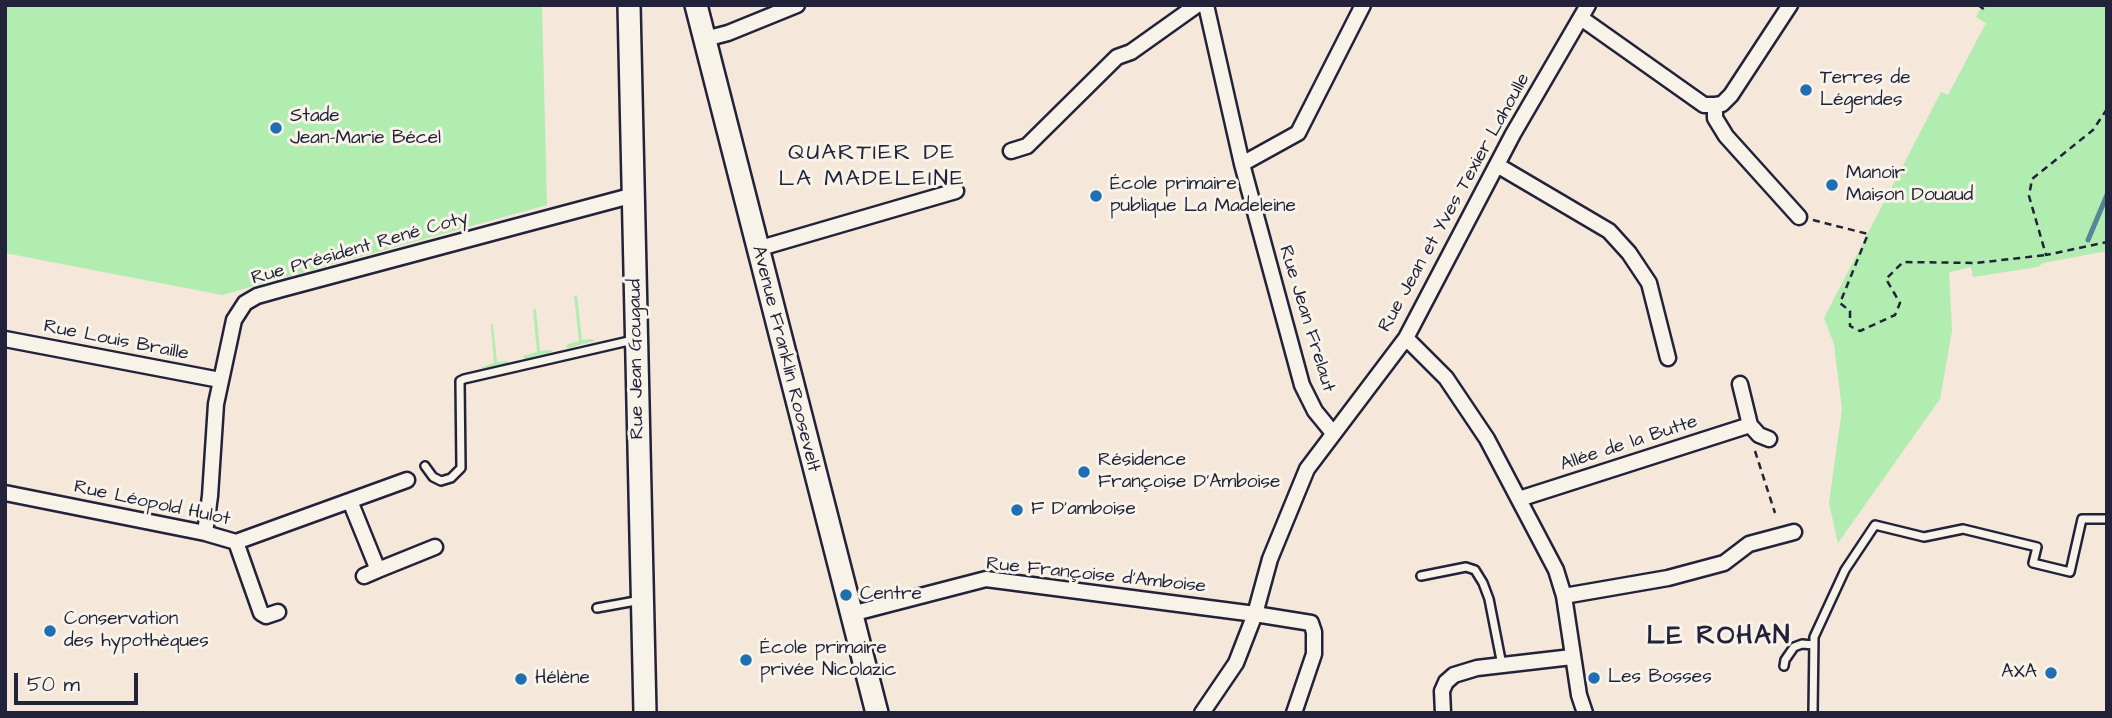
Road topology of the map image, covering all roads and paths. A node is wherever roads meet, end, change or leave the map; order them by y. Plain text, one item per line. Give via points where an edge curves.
1 (629, 5) edge
2 (696, 5) edge
3 (797, 5) edge
4 (1197, 5) edge
5 (1206, 5) edge
6 (1363, 5) edge
7 (1790, 5) edge
8 (1978, 5) edge
9 (1986, 5) edge
10 (1584, 11) edge
11 (705, 39) junction
12 (1718, 105) junction
13 (2107, 109) edge
14 (1011, 151) dead end
15 (1242, 164) junction
16 (1497, 165) junction
17 (956, 191) dead end
18 (634, 195) junction
19 (1799, 217) joint
20 (2107, 242) edge
21 (757, 249) junction
22 (2046, 255) junction
23 (1406, 338) junction
24 (5, 339) edge
25 (637, 339) junction
26 (1668, 358) dead end
27 (220, 380) junction
28 (1740, 384) dead end
29 (1333, 433) junction
30 (1759, 433) junction
31 (425, 466) dead end
32 (407, 481) dead end
33 (5, 493) edge
34 (1519, 499) junction
35 (351, 501) junction
36 (1775, 513) dead end
37 (2107, 519) edge
38 (1794, 532) dead end
39 (205, 533) junction
40 (236, 542) junction
41 (435, 547) dead end
42 (1421, 576) dead end
43 (1564, 596) junction
44 (641, 600) junction
45 (597, 608) dead end
46 (278, 612) dead end
47 (851, 614) junction
48 (1255, 614) junction
49 (1814, 645) junction
50 (1572, 657) junction
51 (1502, 665) junction
52 (1784, 666) dead end
53 (645, 713) edge
54 (877, 713) edge
55 (1202, 713) edge
56 (1294, 713) edge
57 (1443, 713) edge
58 (1585, 713) edge
59 (1813, 713) edge

1 - 18 main road, Rue Jean Gougaud
2 - 11 main road, Avenue Franklin Roosevelt
3 - 11 street
4 - 14 street via 1117,57 1027,146
5 - 15 street, Rue Jean Frelaut
6 - 15 street via 1298,133
7 - 12 street via 1731,95
8 - 9 path via 1985,10
10 - 12 street via 1704,105
10 - 16 street, Rue Jean et Yves Texier Lahoulle
11 - 21 main road, Avenue Franklin Roosevelt
12 - 19 street via 1715,117 1726,136
13 - 22 path via 2093,131 2032,179 2029,196
15 - 29 street, Rue Jean Frelaut via 1302,385
16 - 23 street, Rue Jean et Yves Texier Lahoulle
16 - 26 street via 1609,231 1629,253 1649,283
17 - 21 street
18 - 25 main road, Rue Jean Gougaud
18 - 27 street, Rue Président René Coty via 251,299 237,314
19 - 22 path via 1868,234 1840,303 1850,311 1850,326 1860,331 1895,315 1900,303 1886,279 1903,262 1976,263
20 - 22 path
21 - 47 main road, Avenue Franklin Roosevelt
23 - 29 street, Rue Jean et Yves Texier Lahoulle
23 - 34 street via 1446,379 1487,439
24 - 27 street, Rue Louis Braille
25 - 31 lane via 460,381 461,468 440,481
25 - 44 main road, Rue Jean Gougaud
27 - 39 street, Rue Président René Coty
28 - 30 street
29 - 48 street, Rue Jean et Yves Texier Lahoulle via 1307,469 1270,559
30 - 34 street, Allée de la Butte
30 - 36 path via 1754,445
32 - 35 street, Rue Léopold Hulot
33 - 39 street, Rue Léopold Hulot
34 - 43 street via 1556,570
35 - 40 street, Rue Léopold Hulot
35 - 41 street via 371,573
37 - 49 lane via 2082,519 2070,572 2033,563 2038,547 1963,529 1924,537 1875,525 1845,570
38 - 43 street via 1749,544 1724,563
39 - 40 street, Rue Léopold Hulot
40 - 46 street via 261,613
42 - 51 lane via 1466,567 1475,570 1489,599
43 - 50 street
44 - 45 lane
44 - 53 main road, Rue Jean Gougaud
47 - 48 street, Rue Françoise d'Amboise via 986,579
47 - 54 main road, Avenue Franklin Roosevelt
48 - 55 street, Rue Jean et Yves Texier Lahoulle via 1236,663
48 - 56 street, Rue Françoise d'Amboise via 1311,623 1314,654
49 - 52 lane via 1794,647
49 - 59 lane
50 - 51 street
50 - 58 street
51 - 57 street via 1454,675 1442,691

